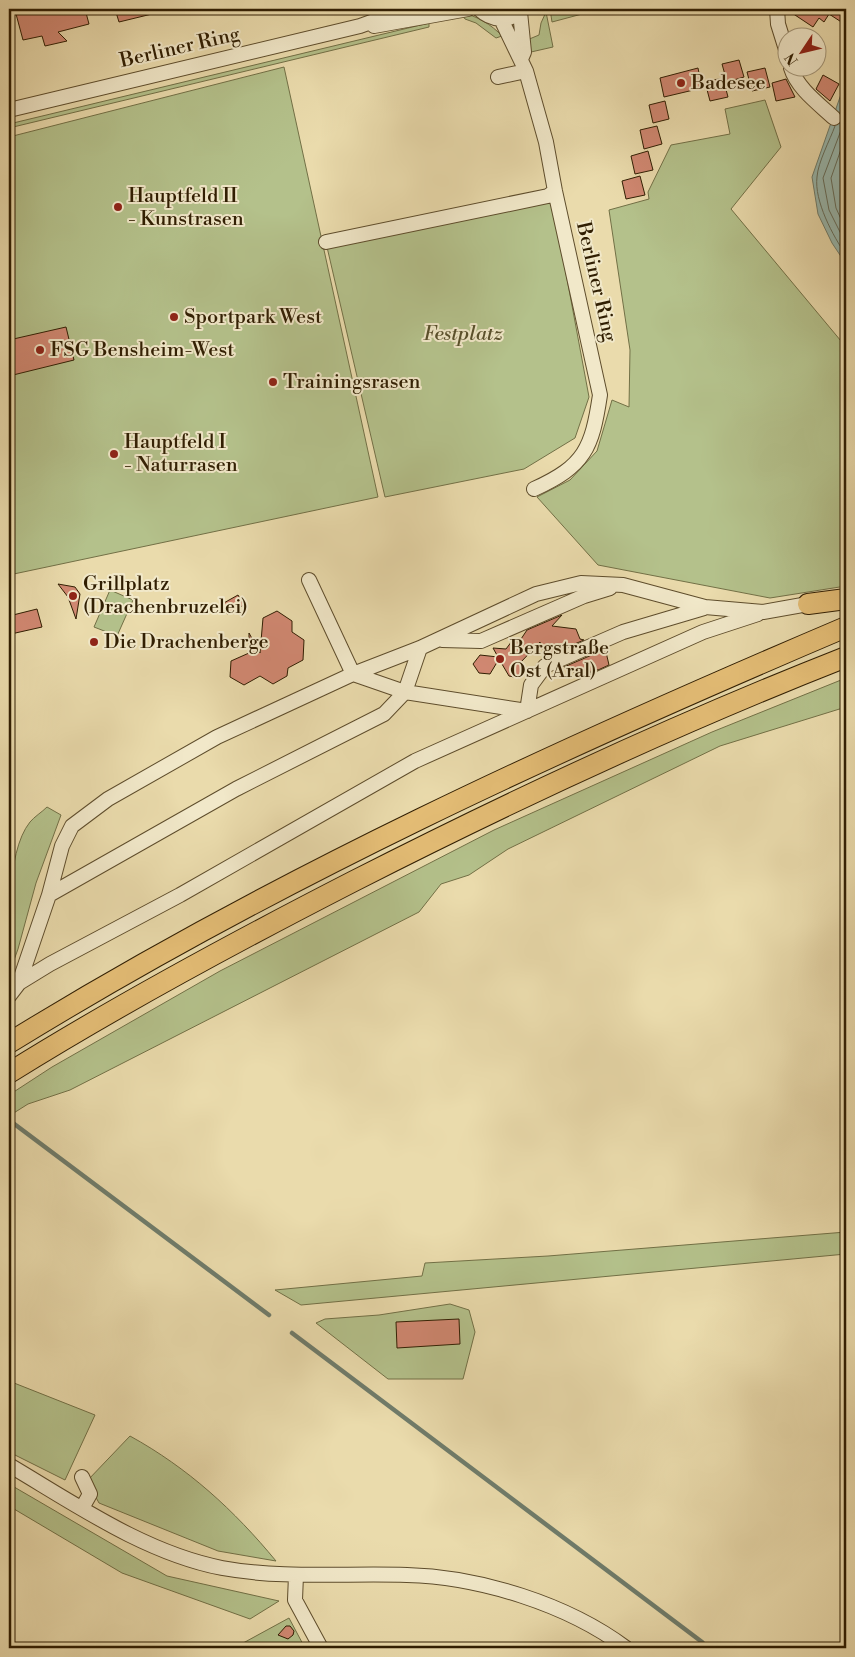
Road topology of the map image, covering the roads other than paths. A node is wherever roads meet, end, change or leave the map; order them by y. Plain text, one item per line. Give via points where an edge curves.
1 (407, 9) edge
2 (468, 9) edge
3 (479, 9) edge
4 (777, 9) edge
5 (521, 10) edge
6 (501, 20) junction
7 (360, 26) junction
8 (779, 28) edge
9 (524, 65) junction
10 (498, 77) dead end
11 (795, 78) edge
12 (9, 110) edge
13 (834, 118) dead end
14 (555, 192) junction
15 (326, 242) dead end
16 (534, 489) dead end
17 (309, 580) dead end
18 (623, 585) junction
19 (846, 598) edge
20 (808, 604) joint
21 (705, 607) junction
22 (763, 612) junction
23 (846, 627) edge
24 (438, 640) junction
25 (420, 648) junction
26 (846, 657) edge
27 (353, 674) junction
28 (405, 692) junction
29 (527, 711) junction
30 (49, 895) junction
31 (19, 983) junction
32 (9, 996) edge
33 (9, 1043) edge
34 (9, 1073) edge
35 (9, 1465) edge
36 (69, 1501) junction
37 (82, 1508) junction
38 (296, 1575) junction
39 (321, 1648) edge
40 (626, 1648) edge

1 - 7 street, Berliner Ring
2 - 7 street, Berliner Ring
3 - 6 street
4 - 8 street
5 - 6 street, Berliner Ring
5 - 9 street, Berliner Ring
6 - 9 street, Berliner Ring
7 - 12 street, Berliner Ring
9 - 10 street
9 - 14 street, Berliner Ring via 546,142
11 - 13 street
14 - 15 street
14 - 16 street, Berliner Ring via 600,395 596,424 587,450 568,471
17 - 27 street
18 - 21 street
18 - 24 street via 584,596 481,641
18 - 24 street via 580,583 536,594
19 - 20 highway
20 - 22 street
21 - 22 street
21 - 29 street via 623,632 546,666 531,685
22 - 29 street via 703,632
23 - 33 highway via 447,804 175,945
24 - 25 street
25 - 27 street
25 - 28 street
26 - 34 highway via 639,744 463,826 194,965
27 - 28 street
27 - 30 street via 217,737 108,799 72,826 62,846
28 - 29 street
28 - 30 street via 384,714 236,788
29 - 31 street via 415,761
30 - 31 street
31 - 32 street
35 - 36 street
36 - 37 street
36 - 37 street via 82,1477 90,1494
37 - 38 street via 134,1537 174,1554 222,1568
38 - 39 street via 296,1600
38 - 40 street via 409,1575 466,1582 514,1593 587,1624

